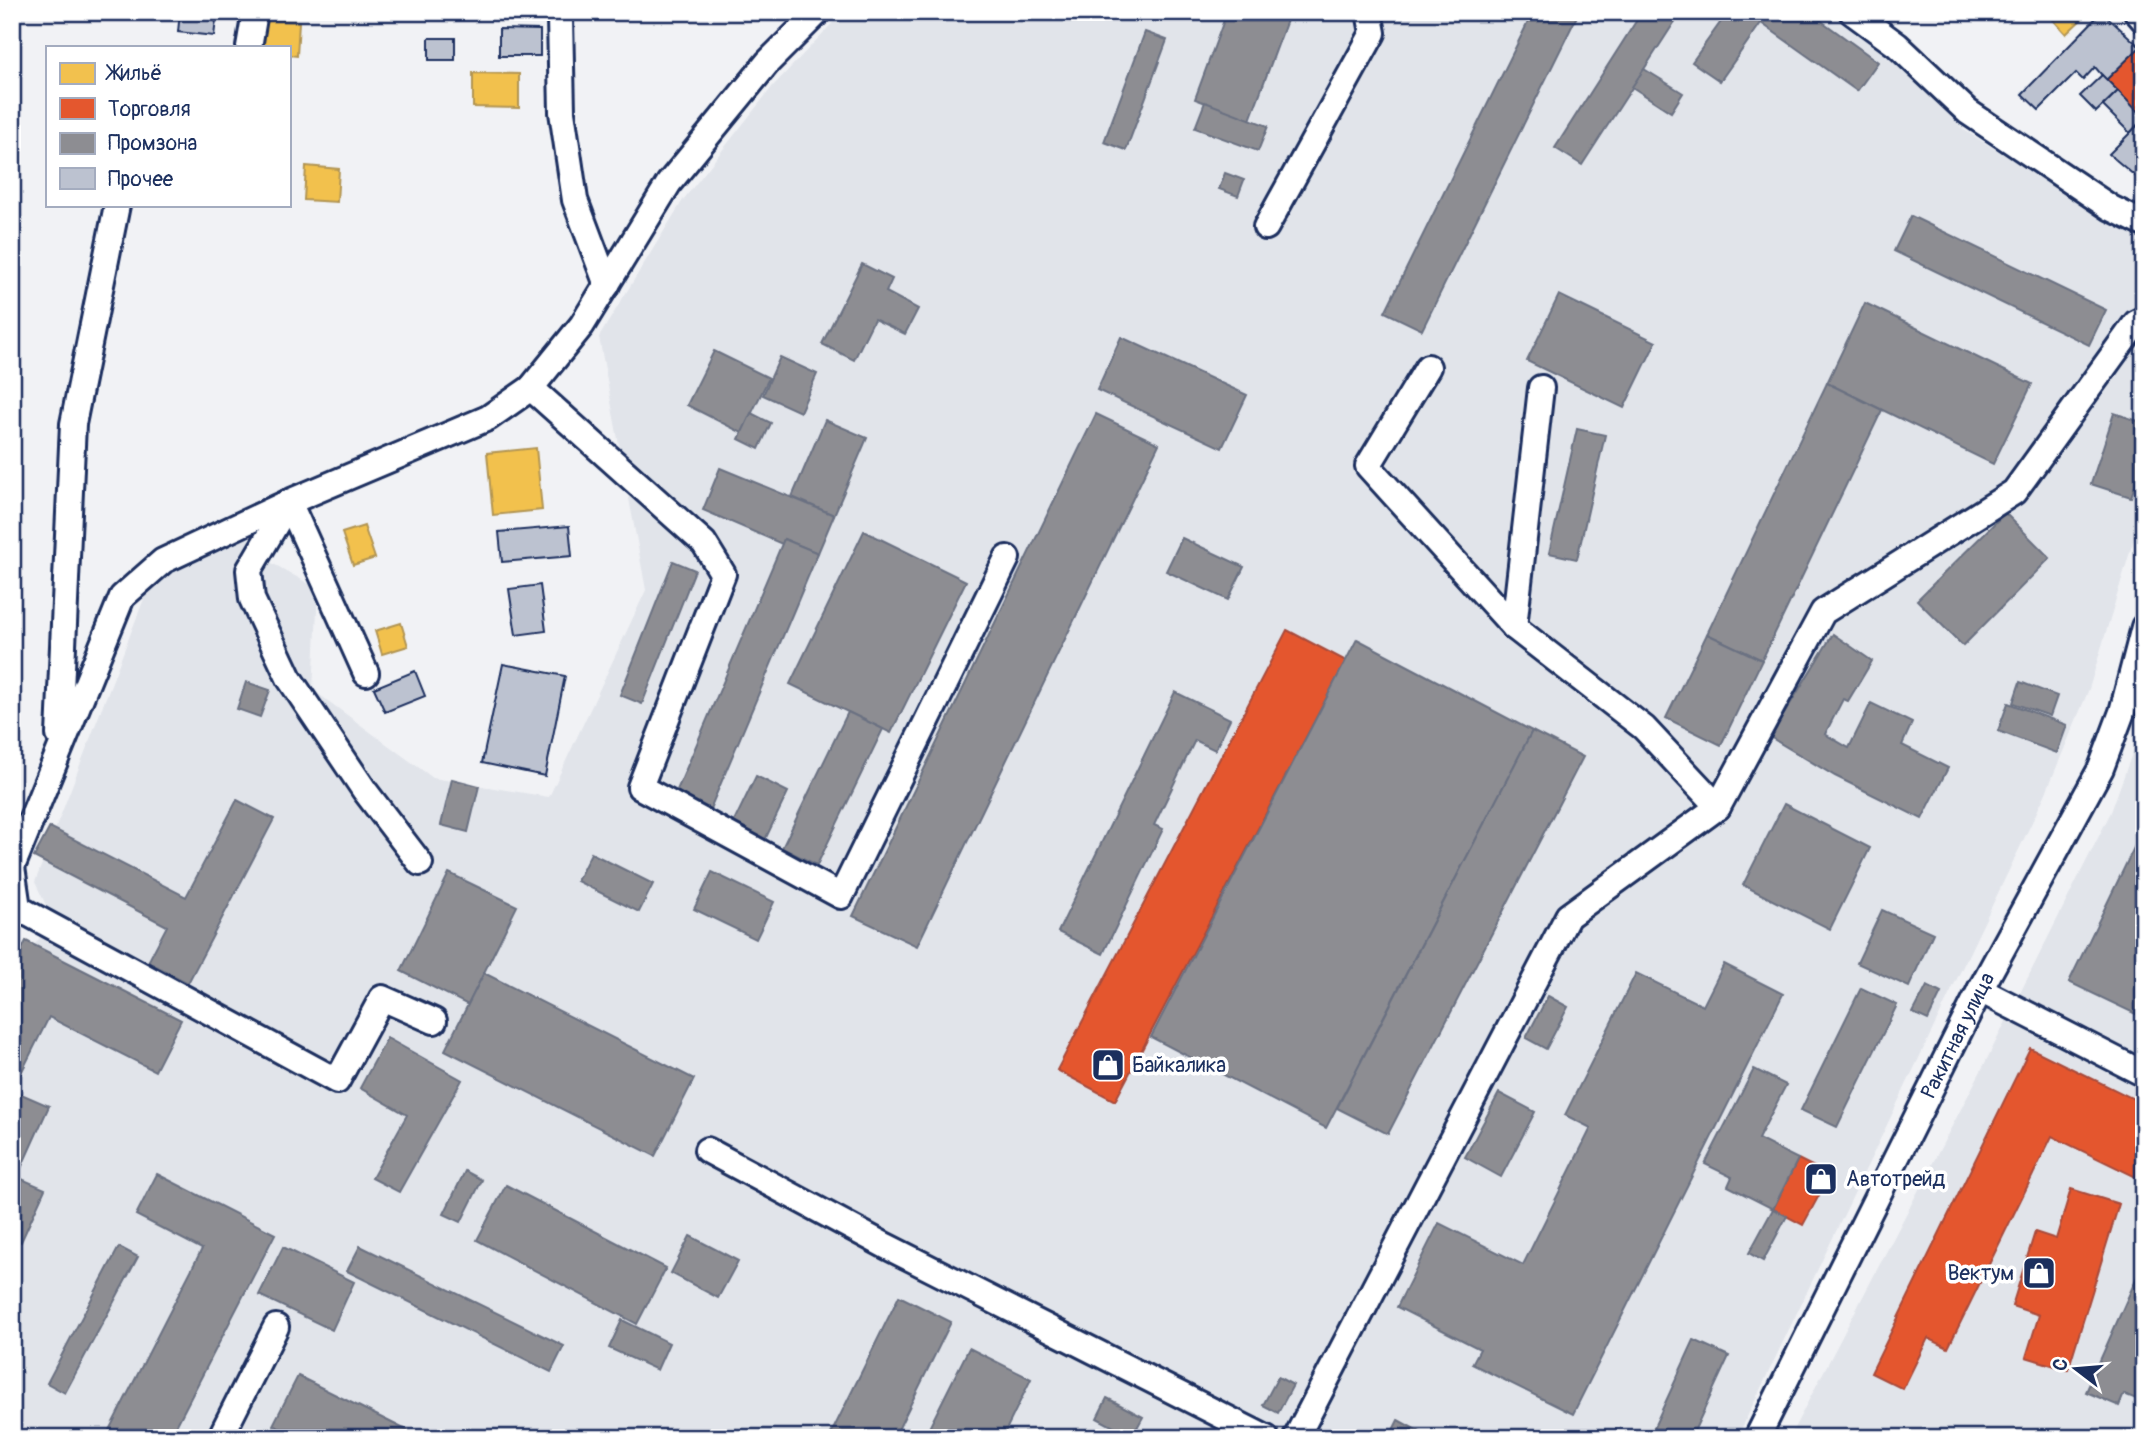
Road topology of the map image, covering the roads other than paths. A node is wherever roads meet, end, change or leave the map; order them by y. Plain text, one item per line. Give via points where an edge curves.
1 (255, 12) edge
2 (818, 12) edge
3 (1389, 12) edge
4 (1852, 12) edge
5 (2137, 12) edge
6 (560, 18) dead end
7 (2144, 20) edge
8 (1371, 23) edge
9 (249, 46) edge
10 (117, 206) edge
11 (2144, 224) edge
12 (1266, 227) dead end
13 (607, 285) junction
14 (2144, 319) edge
15 (1428, 367) dead end
16 (531, 388) junction
17 (1541, 388) dead end
18 (289, 502) junction
19 (1007, 558) dead end
20 (1514, 627) junction
21 (2144, 627) edge
22 (2139, 662) edge
23 (366, 673) dead end
24 (58, 755) junction
25 (1718, 807) junction
26 (419, 863) dead end
27 (15, 912) edge
28 (1980, 990) junction
29 (434, 1021) dead end
30 (2144, 1074) edge
31 (707, 1150) dead end
32 (276, 1327) dead end
33 (220, 1438) edge
34 (1266, 1438) edge
35 (1296, 1438) edge
36 (1757, 1438) edge

1 - 9 street
2 - 13 street via 768,62 669,183
3 - 8 street
4 - 11 street via 1897,45 1968,112 2110,208
5 - 7 street
6 - 13 street via 562,112 575,200
8 - 12 street
10 - 24 street via 73,424
13 - 16 street via 582,326
14 - 25 street via 2136,323 2014,492 1823,612
15 - 20 street via 1368,466
16 - 18 street via 488,418
16 - 19 street via 704,543 723,574 640,787 841,896
17 - 20 street
18 - 23 street
18 - 24 street via 163,561 122,597
18 - 26 street via 249,570 252,599 289,678
20 - 25 street via 1644,729
21 - 22 street, Ракитная улица
22 - 28 street, Ракитная улица via 2101,768
24 - 27 street via 12,867
25 - 35 street via 1568,916
27 - 29 street via 337,1081 382,998
28 - 30 street
28 - 36 street, Ракитная улица
31 - 34 street
32 - 33 street

